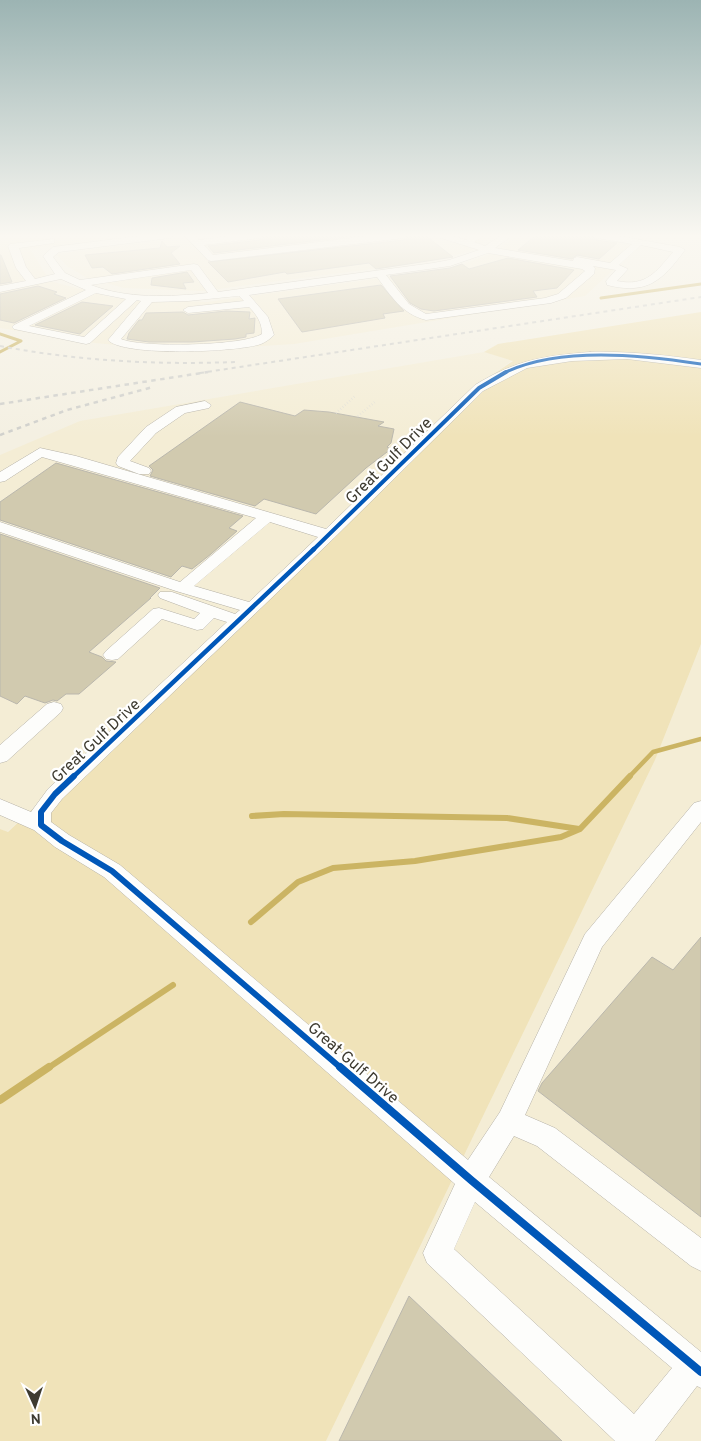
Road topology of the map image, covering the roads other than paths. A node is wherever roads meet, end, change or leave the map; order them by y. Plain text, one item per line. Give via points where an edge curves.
1 (69, 302) edge
2 (129, 302) edge
3 (145, 302) edge
4 (403, 302) edge
5 (537, 302) edge
6 (251, 304) joint
7 (139, 309) junction
8 (701, 364) edge
9 (206, 405) dead end
10 (0, 478) edge
11 (267, 517) junction
12 (0, 527) edge
13 (333, 532) junction
14 (0, 536) edge
15 (182, 588) junction
16 (212, 612) junction
17 (246, 615) junction
18 (112, 656) dead end
19 (54, 708) dead end
20 (0, 756) edge
21 (0, 806) edge
22 (701, 808) edge
23 (41, 825) junction
24 (509, 1121) junction
25 (471, 1180) junction
26 (701, 1256) edge
27 (697, 1369) edge
28 (637, 1439) edge

1 - 2 street via 18,327 86,341
3 - 7 lane
4 - 5 lane via 418,316 426,317
6 - 7 lane
6 - 7 lane via 266,323 268,335 232,346 130,347 116,343 114,340
8 - 13 street, Great Gulf Drive via 653,356 597,355 525,364 498,376 479,388
9 - 13 lane via 181,410 151,430 128,453 123,463
10 - 11 street via 40,452
11 - 13 street
11 - 15 street
12 - 15 street
13 - 17 street, Great Gulf Drive
14 - 16 street
15 - 17 street
16 - 17 street
16 - 18 street via 197,625 159,613
17 - 23 street, Great Gulf Drive via 55,794 41,812
19 - 20 street
21 - 23 lane
22 - 24 street via 593,941
23 - 25 street, Great Gulf Drive via 112,871
24 - 25 street
24 - 26 street via 546,1137
25 - 27 street, Great Gulf Drive
25 - 28 street via 437,1253
27 - 28 lane

